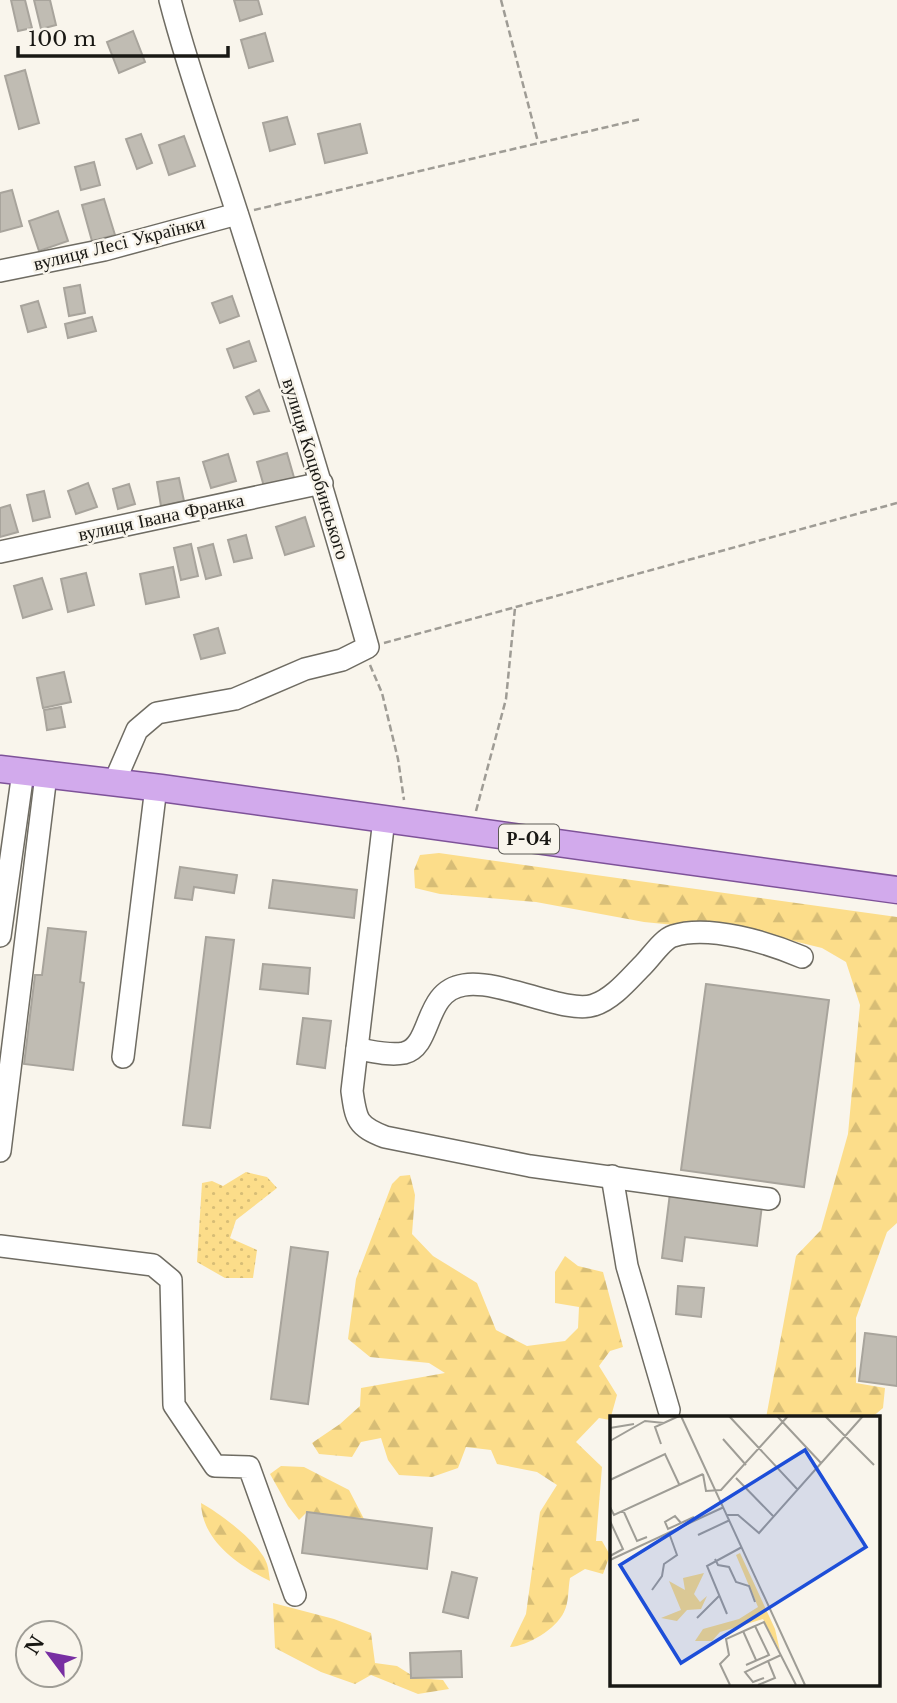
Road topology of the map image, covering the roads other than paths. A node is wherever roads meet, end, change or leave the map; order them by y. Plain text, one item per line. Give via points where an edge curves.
1 (170, 0) edge
2 (237, 214) junction
3 (0, 271) edge
4 (322, 483) junction
5 (0, 552) edge
6 (23, 772) edge
7 (114, 783) junction
8 (158, 787) junction
9 (394, 820) junction
10 (897, 890) edge
11 (0, 936) edge
12 (802, 957) dead end
13 (356, 1049) junction
14 (123, 1058) dead end
15 (0, 1151) edge
16 (612, 1176) junction
17 (769, 1199) dead end
18 (0, 1246) edge
19 (669, 1410) dead end
20 (295, 1595) dead end

1 - 2 street, вулиця Коцюбинського
2 - 3 street, вулиця Лесі Українки via 104,250
2 - 4 street, вулиця Коцюбинського
4 - 5 street, вулиця Івана Франка
4 - 7 street, вулиця Коцюбинського via 368,648 235,699 157,713 137,730
6 - 7 main road, Р-04
6 - 11 street
6 - 15 street
7 - 8 main road, Р-04
8 - 9 main road, Р-04
8 - 14 street
9 - 10 main road, Р-04
9 - 13 street
12 - 13 street via 751,939 695,932 671,936 613,994 594,1005 579,1007 492,986 463,985 443,995 432,1009 421,1039 407,1052
13 - 16 street via 352,1091 356,1117 366,1130 530,1166
16 - 17 street
16 - 19 street via 626,1266
18 - 20 street via 153,1265 171,1280 174,1405 215,1466 249,1467

